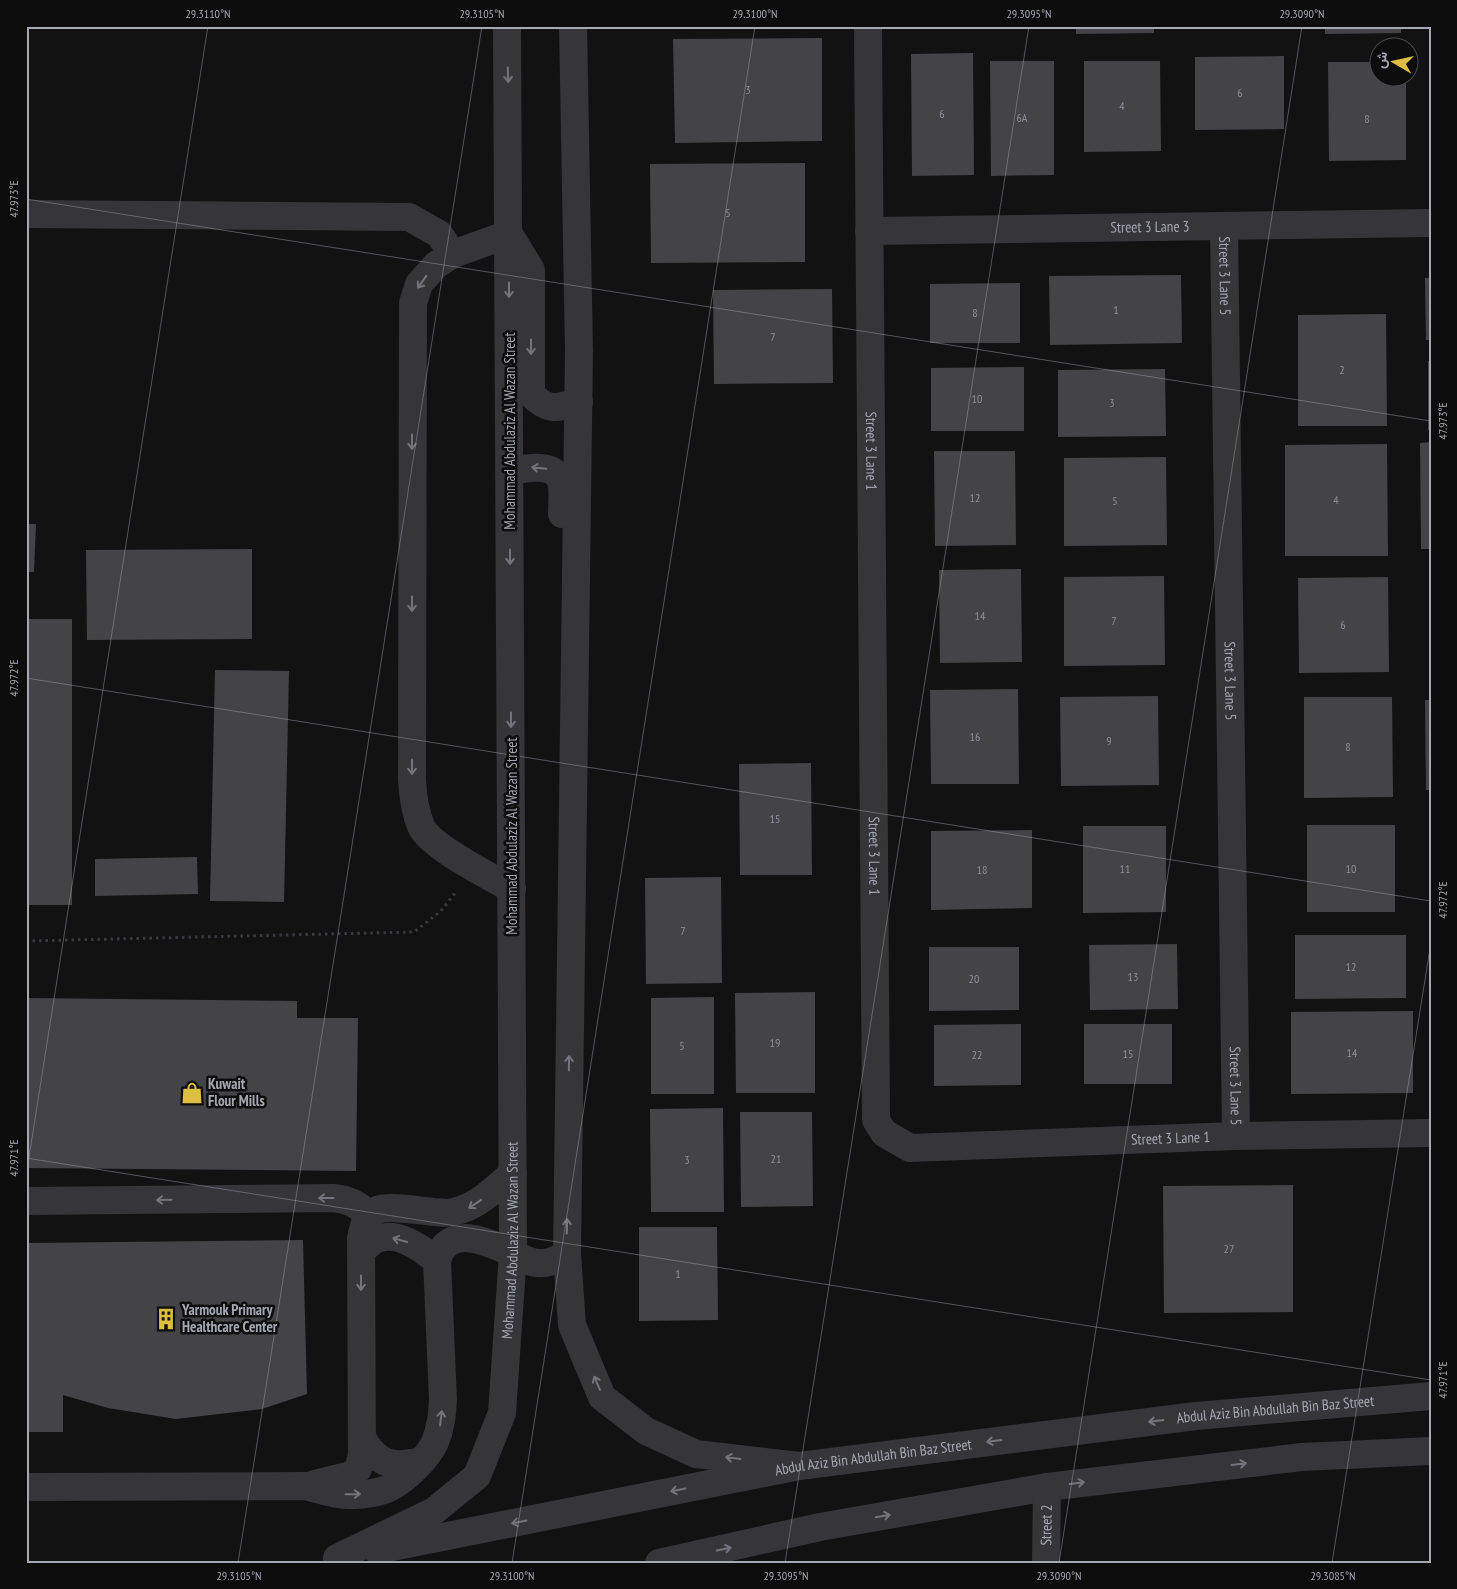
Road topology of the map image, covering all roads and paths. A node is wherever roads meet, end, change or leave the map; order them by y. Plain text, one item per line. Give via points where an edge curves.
1 (507, 26) edge
2 (573, 26) edge
3 (868, 26) edge
4 (26, 214) edge
5 (1431, 223) edge
6 (1224, 226) junction
7 (869, 231) junction
8 (509, 234) junction
9 (453, 254) junction
10 (579, 402) junction
11 (510, 471) junction
12 (575, 638) junction
13 (475, 868) junction
14 (512, 889) junction
15 (26, 941) edge
16 (1431, 1133) edge
17 (1236, 1136) junction
18 (513, 1173) junction
19 (26, 1201) edge
20 (370, 1215) junction
21 (361, 1251) junction
22 (514, 1253) junction
23 (567, 1254) junction
24 (437, 1261) junction
25 (1431, 1396) edge
26 (362, 1438) junction
27 (1431, 1451) edge
28 (422, 1461) junction
29 (799, 1466) junction
30 (305, 1486) junction
31 (1047, 1487) junction
32 (32, 1492) edge
33 (772, 1550) edge
34 (329, 1560) edge
35 (659, 1563) edge
36 (1046, 1563) edge

1 -> 8 street, Mohammad Abdulaziz Al Wazan Street
2 - 10 street
3 - 7 street, Street 3 Lane 1
4 - 9 street via 409,217 439,234
5 - 6 street, Street 3 Lane 3
6 - 7 street, Street 3 Lane 3
6 - 17 street, Street 3 Lane 5
7 - 17 street, Street 3 Lane 1 via 876,1120 884,1133 910,1148
8 - 9 street
8 -> 10 street via 531,270 531,394 540,404 558,408
8 -> 11 street, Mohammad Abdulaziz Al Wazan Street
9 -> 13 street via 436,265 419,284 413,303 412,780 421,828 434,843
10 - 12 street
12 -> 11 street via 560,617 562,485 557,475 546,468
11 -> 14 street, Mohammad Abdulaziz Al Wazan Street
23 -> 12 street
13 - 14 street
13 - 15 path via 441,911 414,932
14 - 18 street, Mohammad Abdulaziz Al Wazan Street
16 - 17 street, Street 3 Lane 1
18 -> 20 street via 467,1209 450,1213 390,1208
18 - 22 street, Mohammad Abdulaziz Al Wazan Street
20 -> 19 street via 356,1204 333,1198
20 - 21 street via 363,1227
24 -> 21 street via 401,1239 379,1238
21 -> 26 street
22 - 23 street via 526,1261 540,1263 554,1261
22 - 24 street via 479,1240 460,1238 444,1246
22 - 34 street, Mohammad Abdulaziz Al Wazan Street via 502,1413 478,1476 434,1511
29 -> 23 street via 696,1454 646,1431 602,1396 572,1325
28 -> 24 street via 435,1443 442,1420
25 -> 29 street, Abdul Aziz Bin Abdullah Bin Baz Street via 1196,1416
26 - 28 street via 374,1455 384,1462 395,1465
26 - 30 street via 358,1469 351,1475
31 -> 27 street via 1302,1456
30 -> 28 street via 336,1494 371,1493 389,1488
29 -> 34 street, Abdul Aziz Bin Abdullah Bin Baz Street
30 - 32 street
33 -> 31 street via 820,1527
31 - 36 street, Street 2
35 -> 33 street

